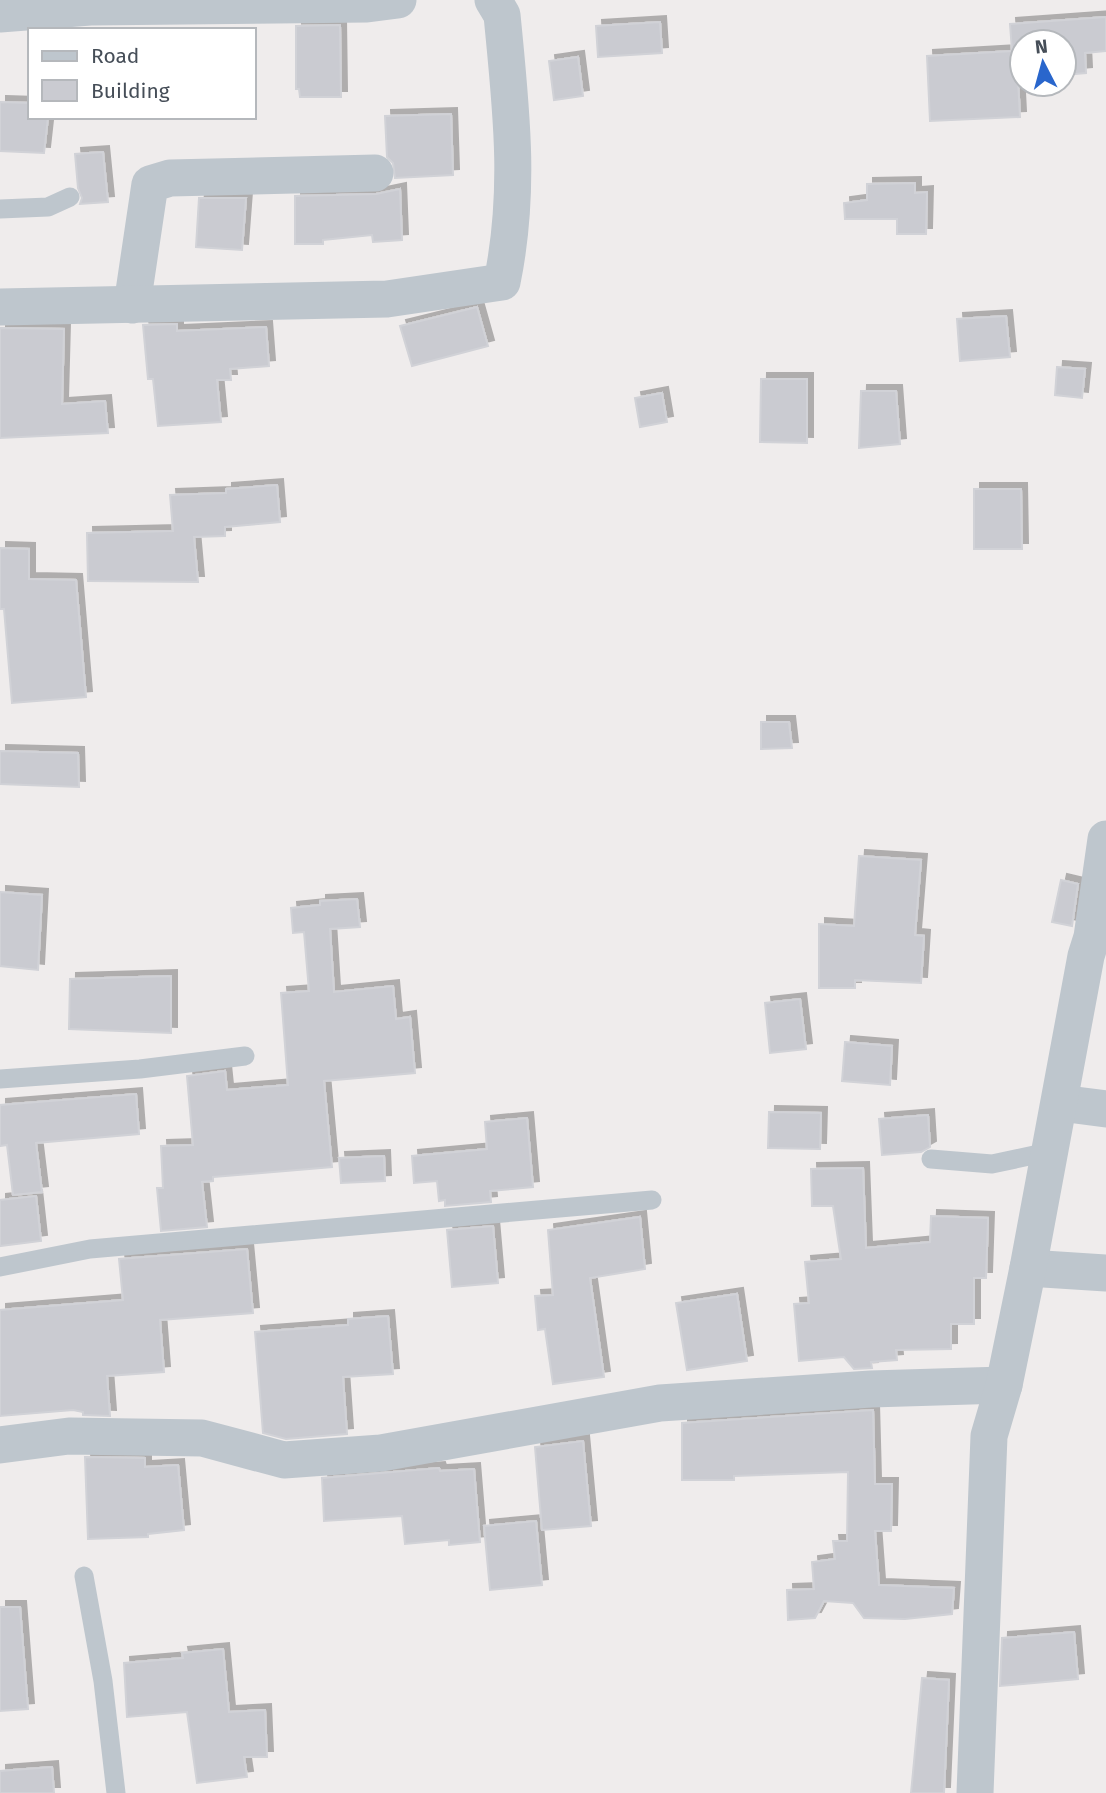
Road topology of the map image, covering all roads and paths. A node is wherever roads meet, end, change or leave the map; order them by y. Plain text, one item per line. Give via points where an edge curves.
1 (398, 0) edge
2 (493, 0) edge
3 (0, 14) edge
4 (375, 173) dead end
5 (70, 197) dead end
6 (0, 209) edge
7 (132, 305) junction
8 (0, 307) edge
9 (1106, 839) edge
10 (1099, 938) edge
11 (245, 1056) dead end
12 (0, 1079) edge
13 (1060, 1103) junction
14 (1106, 1109) edge
15 (1048, 1152) junction
16 (931, 1159) dead end
17 (652, 1200) dead end
18 (0, 1267) edge
19 (1028, 1268) junction
20 (1106, 1273) edge
21 (1004, 1385) junction
22 (0, 1445) edge
23 (84, 1576) dead end
24 (116, 1793) edge
25 (975, 1793) edge

1 - 3 street via 90,7
2 - 7 street via 502,15 515,153 510,243 502,282 387,299
4 - 7 street via 170,178 150,184
5 - 6 lane via 48,207
7 - 8 street
9 - 10 street
10 - 13 street via 1083,968
11 - 12 lane
13 - 14 street
13 - 15 street
15 - 16 lane via 992,1164
15 - 19 street
17 - 18 lane via 90,1249
19 - 20 street
19 - 21 street
21 - 22 street via 660,1403 381,1453 285,1460 202,1438 69,1436
21 - 25 street via 989,1436
23 - 24 lane

